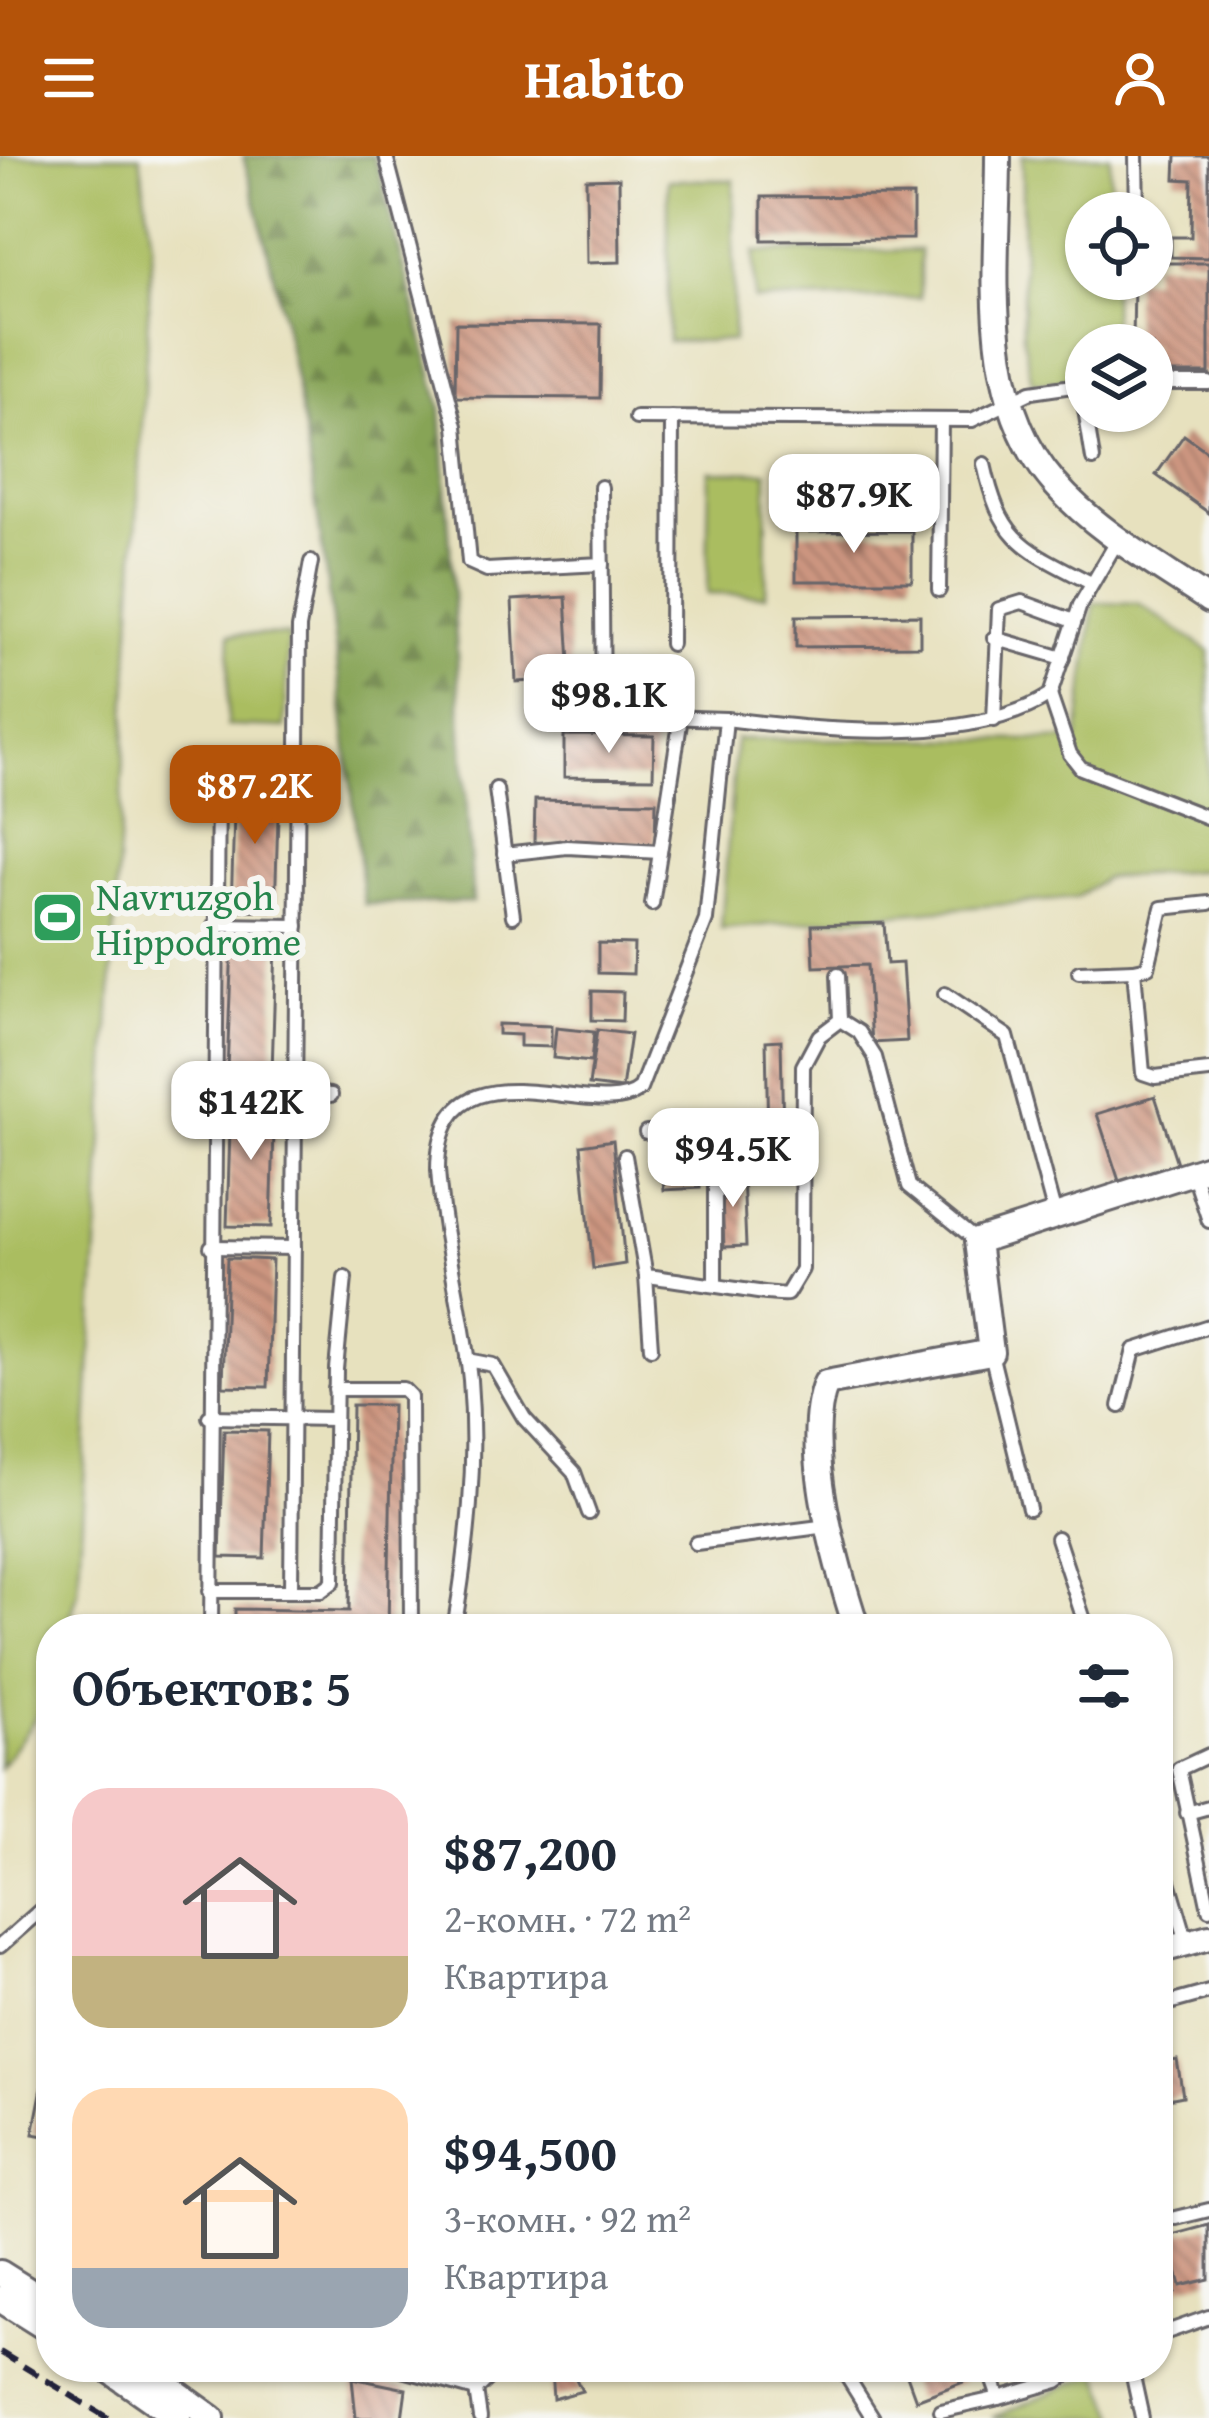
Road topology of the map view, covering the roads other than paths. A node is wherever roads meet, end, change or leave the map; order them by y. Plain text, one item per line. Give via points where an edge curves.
1 (386, 156) edge
2 (998, 156) edge
3 (1136, 156) edge
4 (1137, 192) edge
5 (1173, 383) edge
6 (1209, 383) edge
7 (1065, 387) edge
8 (1010, 402) junction
9 (636, 418) dead end
10 (672, 418) junction
11 (941, 420) junction
12 (1089, 432) edge
13 (1093, 459) dead end
14 (984, 464) dead end
15 (601, 487) dead end
16 (1118, 538) junction
17 (311, 562) dead end
18 (602, 564) junction
19 (1091, 583) junction
20 (939, 590) dead end
21 (1209, 600) edge
22 (1075, 621) junction
23 (994, 638) junction
24 (670, 644) dead end
25 (1063, 658) junction
26 (1050, 695) junction
27 (568, 714) dead end
28 (603, 715) junction
29 (681, 717) junction
30 (726, 719) junction
31 (994, 720) junction
32 (299, 768) junction
33 (496, 789) dead end
34 (1209, 818) edge
35 (659, 852) junction
36 (504, 854) junction
37 (1209, 903) edge
38 (652, 904) dead end
39 (512, 916) dead end
40 (215, 925) junction
41 (297, 926) junction
42 (1134, 970) junction
43 (1079, 972) dead end
44 (838, 975) dead end
45 (945, 994) dead end
46 (840, 1019) junction
47 (1209, 1071) edge
48 (213, 1086) junction
49 (297, 1091) junction
50 (331, 1095) dead end
51 (715, 1131) junction
52 (646, 1132) dead end
53 (802, 1132) junction
54 (625, 1156) dead end
55 (1201, 1169) edge
56 (1055, 1216) junction
57 (1209, 1221) edge
58 (977, 1241) junction
59 (211, 1247) junction
60 (293, 1248) junction
61 (646, 1276) junction
62 (345, 1278) dead end
63 (715, 1282) junction
64 (1209, 1326) edge
65 (651, 1348) dead end
66 (991, 1352) junction
67 (467, 1360) junction
68 (335, 1389) junction
69 (1120, 1406) dead end
70 (209, 1417) junction
71 (292, 1418) junction
72 (335, 1419) junction
73 (1029, 1509) dead end
74 (589, 1513) dead end
75 (828, 1526) junction
76 (1057, 1538) dead end
77 (696, 1544) dead end
78 (211, 1591) junction
79 (291, 1591) junction
80 (211, 1614) edge
81 (411, 1614) edge
82 (456, 1614) edge
83 (853, 1614) edge
84 (1082, 1614) edge
85 (1209, 1755) edge
86 (1209, 1807) edge
87 (1187, 1814) junction
88 (1173, 1880) edge
89 (1209, 1909) edge
90 (36, 1914) edge
91 (1198, 1940) edge
92 (0, 1946) edge
93 (1209, 1992) edge
94 (1173, 2002) edge
95 (1209, 2210) edge
96 (1176, 2218) dead end
97 (0, 2273) edge
98 (36, 2296) edge
99 (0, 2299) edge
100 (1209, 2317) edge
101 (36, 2322) edge
102 (1173, 2330) edge
103 (126, 2382) edge
104 (168, 2382) edge
105 (447, 2382) edge
106 (484, 2382) edge
107 (851, 2382) edge
108 (993, 2382) edge
109 (1055, 2382) edge
110 (1135, 2382) edge
111 (476, 2390) junction
112 (999, 2398) junction
113 (941, 2411) dead end
114 (178, 2418) edge
115 (212, 2418) edge
116 (480, 2418) edge
117 (873, 2418) edge
118 (1142, 2418) edge

1 - 18 lane via 456,427 469,562 487,570
2 - 8 street via 998,330
3 - 4 lane
5 - 6 lane
7 - 8 lane
8 - 11 lane via 977,419
8 - 16 street via 1046,473
9 - 10 lane
10 - 11 lane
10 - 24 lane
11 - 20 lane
12 - 13 lane
14 - 19 lane via 1007,532
15 - 18 lane
16 - 19 lane
16 - 21 street
17 - 32 lane via 299,615
18 - 28 lane
19 - 22 lane
22 - 23 lane via 1011,602 999,609
22 - 25 lane
23 - 25 lane
23 - 31 lane
25 - 26 lane
26 - 31 lane
26 - 34 lane via 1081,767
27 - 28 lane
28 - 29 lane
29 - 30 lane
29 - 35 lane
30 - 31 lane via 847,727
30 - 67 lane via 706,920 640,1089 628,1096 483,1096 457,1111 442,1135 439,1185
32 - 40 lane via 222,771
32 - 41 lane
33 - 36 lane
35 - 36 lane via 567,847
35 - 38 lane
36 - 39 lane
37 - 42 lane via 1162,908 1148,967
40 - 41 lane
40 - 48 lane
41 - 49 lane
42 - 43 lane
42 - 47 lane via 1143,1073
44 - 46 lane
45 - 56 lane via 1007,1036
46 - 53 lane via 806,1055
46 - 58 lane via 860,1031 875,1057 909,1186
48 - 49 lane
48 - 59 lane
49 - 50 lane
49 - 60 lane
51 - 52 lane
51 - 53 lane
51 - 63 lane
53 - 63 lane via 801,1277 775,1298
54 - 61 lane
55 - 56 street
55 - 57 lane
56 - 58 street
58 - 66 street
59 - 60 lane
59 - 70 lane
60 - 71 lane
61 - 63 lane
61 - 65 lane
62 - 68 lane
64 - 69 lane via 1139,1346
66 - 73 lane
66 - 75 street via 826,1383
67 - 74 lane via 493,1365 524,1418 574,1472
67 - 82 lane via 471,1490
68 - 72 lane
68 - 81 lane via 403,1389 410,1396
70 - 71 lane
70 - 78 lane
71 - 72 lane
71 - 79 lane
72 - 79 lane via 332,1582 321,1592
75 - 77 lane
75 - 83 street
76 - 84 lane
78 - 79 lane
78 - 80 lane
85 - 87 lane via 1179,1769
86 - 87 lane
87 - 89 lane
88 - 91 lane
90 - 92 lane
93 - 94 lane
95 - 96 lane
97 - 98 street
99 - 101 street
100 - 102 lane
103 - 114 street
104 - 115 street
105 - 111 lane
106 - 111 lane
107 - 117 lane
108 - 112 lane
109 - 112 lane
110 - 118 lane
111 - 116 lane
112 - 113 lane

